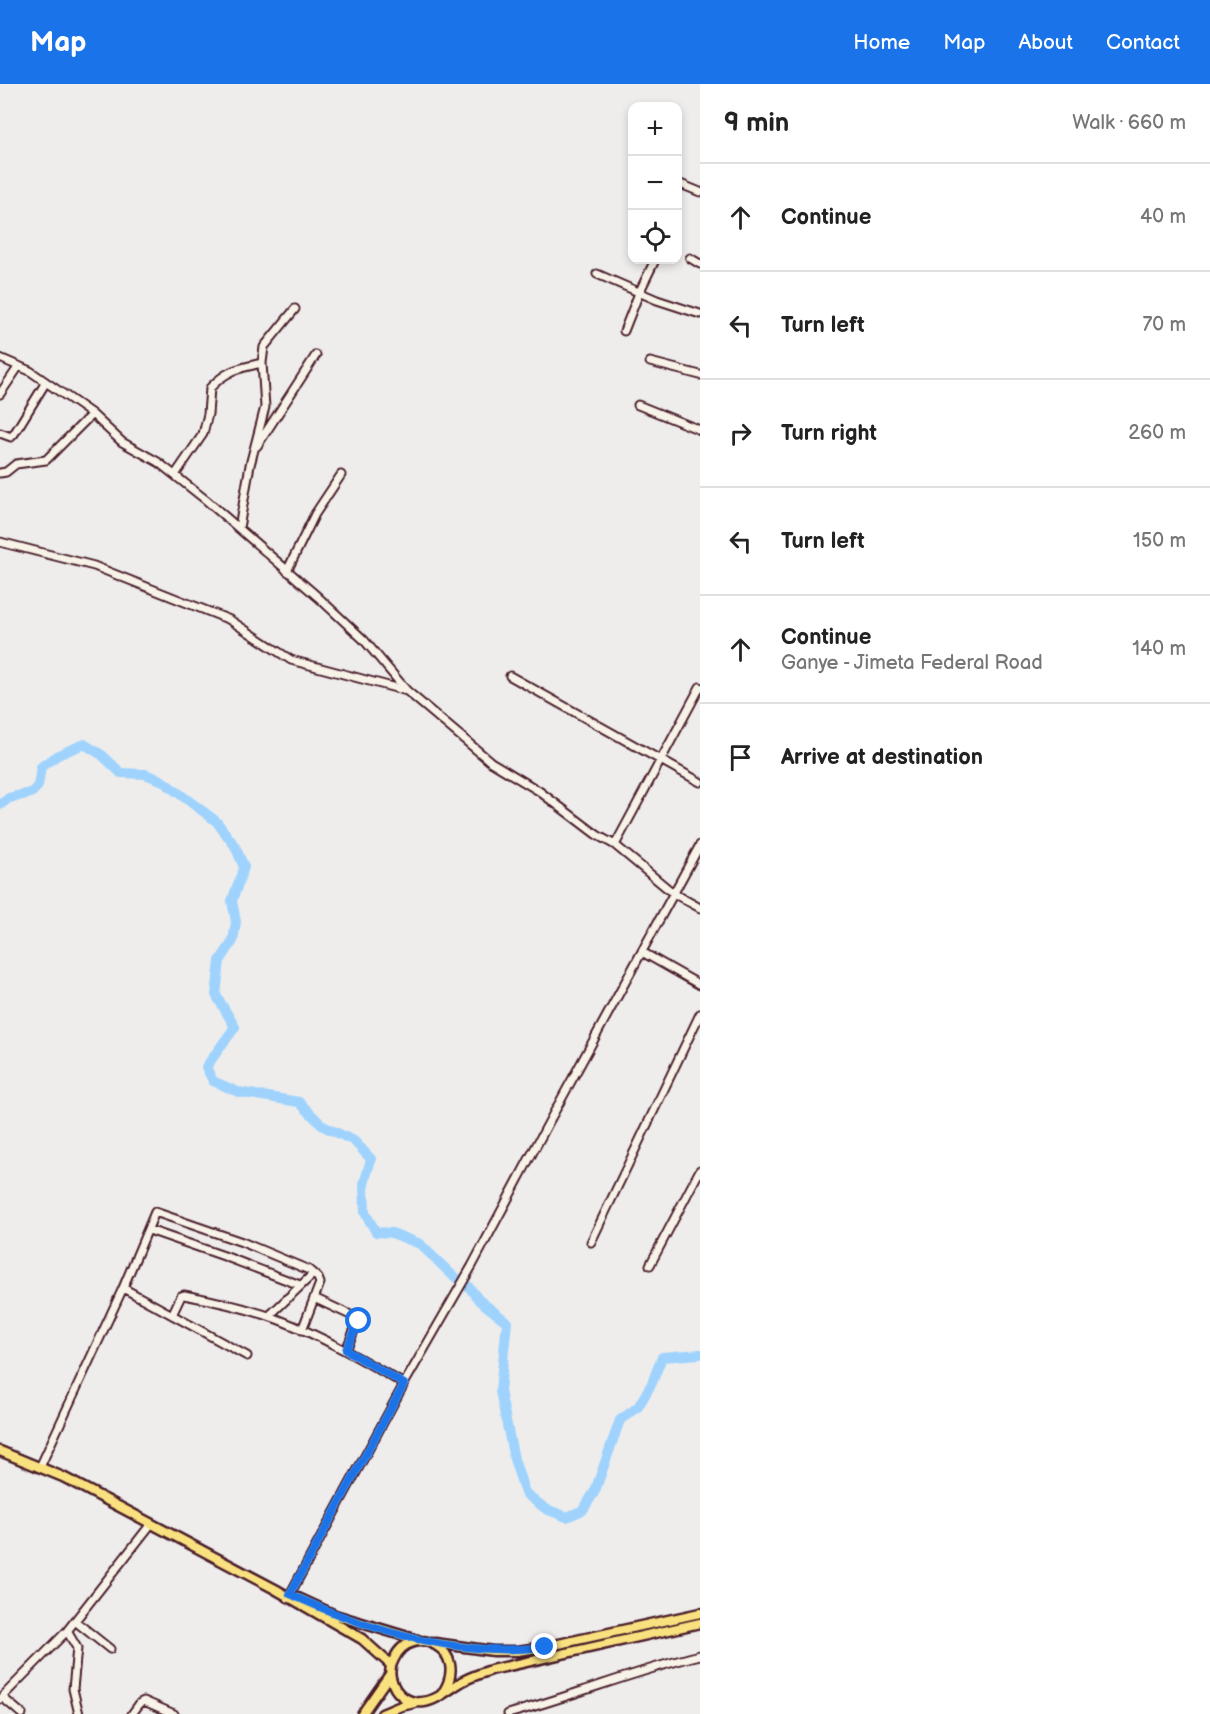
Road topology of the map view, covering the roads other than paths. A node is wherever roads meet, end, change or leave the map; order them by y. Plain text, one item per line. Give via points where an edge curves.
1 (682, 185) edge
2 (700, 192) edge
3 (690, 258) dead end
4 (653, 264) edge
5 (700, 264) edge
6 (597, 274) dead end
7 (639, 293) junction
8 (295, 309) dead end
9 (700, 314) edge
10 (624, 331) dead end
11 (316, 355) dead end
12 (0, 358) edge
13 (650, 362) dead end
14 (262, 363) junction
15 (19, 366) junction
16 (700, 375) edge
17 (46, 382) junction
18 (0, 394) edge
19 (638, 405) dead end
20 (92, 414) junction
21 (700, 430) edge
22 (0, 433) edge
23 (254, 450) junction
24 (0, 473) edge
25 (175, 475) junction
26 (341, 475) dead end
27 (239, 528) junction
28 (0, 542) edge
29 (287, 570) junction
30 (510, 676) dead end
31 (700, 687) edge
32 (407, 691) junction
33 (660, 761) junction
34 (700, 782) edge
35 (615, 845) junction
36 (700, 845) edge
37 (673, 893) junction
38 (700, 908) edge
39 (642, 952) junction
40 (700, 986) edge
41 (700, 1014) edge
42 (700, 1170) edge
43 (149, 1230) junction
44 (591, 1242) dead end
45 (650, 1264) dead end
46 (313, 1274) junction
47 (300, 1285) junction
48 (123, 1288) junction
49 (314, 1298) junction
50 (172, 1316) junction
51 (269, 1316) junction
52 (302, 1330) junction
53 (346, 1350) junction
54 (247, 1356) dead end
55 (404, 1384) junction
56 (0, 1451) edge
57 (40, 1467) junction
58 (151, 1524) junction
59 (289, 1596) junction
60 (700, 1614) edge
61 (75, 1622) junction
62 (700, 1623) edge
63 (67, 1631) junction
64 (426, 1642) junction
65 (110, 1649) dead end
66 (700, 1654) edge
67 (391, 1670) junction
68 (442, 1694) junction
69 (1, 1698) edge
70 (419, 1702) junction
71 (22, 1714) edge
72 (79, 1714) edge
73 (132, 1714) edge
74 (174, 1714) edge
75 (362, 1714) edge
76 (382, 1714) edge
77 (508, 1714) edge

1 - 2 street
3 - 5 street
4 - 7 street
6 - 7 street
7 - 9 street
7 - 10 street
8 - 14 street via 264,347
11 - 23 street
12 - 15 street
13 - 16 street
14 - 23 street via 265,407
14 - 25 street via 232,370 210,388 203,434
15 - 17 street
15 - 18 street
17 - 20 street
17 - 22 street via 14,434 6,437
19 - 21 street
20 - 24 street via 46,460 16,464
20 - 25 street via 122,442
23 - 27 street
25 - 27 street
26 - 29 street via 315,514
27 - 29 street
28 - 32 street via 94,566 230,620 291,660
29 - 32 street via 364,640
30 - 33 street
31 - 33 street
32 - 35 street via 491,762
33 - 34 street
33 - 35 street
35 - 37 street
36 - 37 street
37 - 38 street
37 - 39 street
39 - 40 street
39 - 55 street
41 - 44 street
42 - 45 street
43 - 46 street via 157,1212 242,1242
43 - 47 street
43 - 48 street
46 - 47 street
46 - 49 street via 320,1281
47 - 51 street
48 - 50 street
48 - 57 street
49 - 52 street
49 - 53 street via 359,1319
50 - 51 street via 184,1295
50 - 54 street
51 - 52 street
52 - 53 street
53 - 55 street
55 - 59 street
56 - 57 main road
57 - 58 main road
58 - 59 main road
58 - 61 street
59 - 64 main road via 336,1615
59 - 67 main road via 362,1639
60 - 64 main road via 517,1651
61 - 63 street
61 - 65 street
62 - 68 main road via 490,1670
63 - 69 street
63 - 72 street via 77,1648 73,1689
64 - 67 main road via 402,1648
64 - 68 main road via 442,1649 449,1659 452,1672
66 - 77 street
67 - 70 main road via 392,1682 402,1696
67 - 75 main road
68 - 70 main road
69 - 71 street
70 - 76 main road
73 - 74 street via 144,1701

